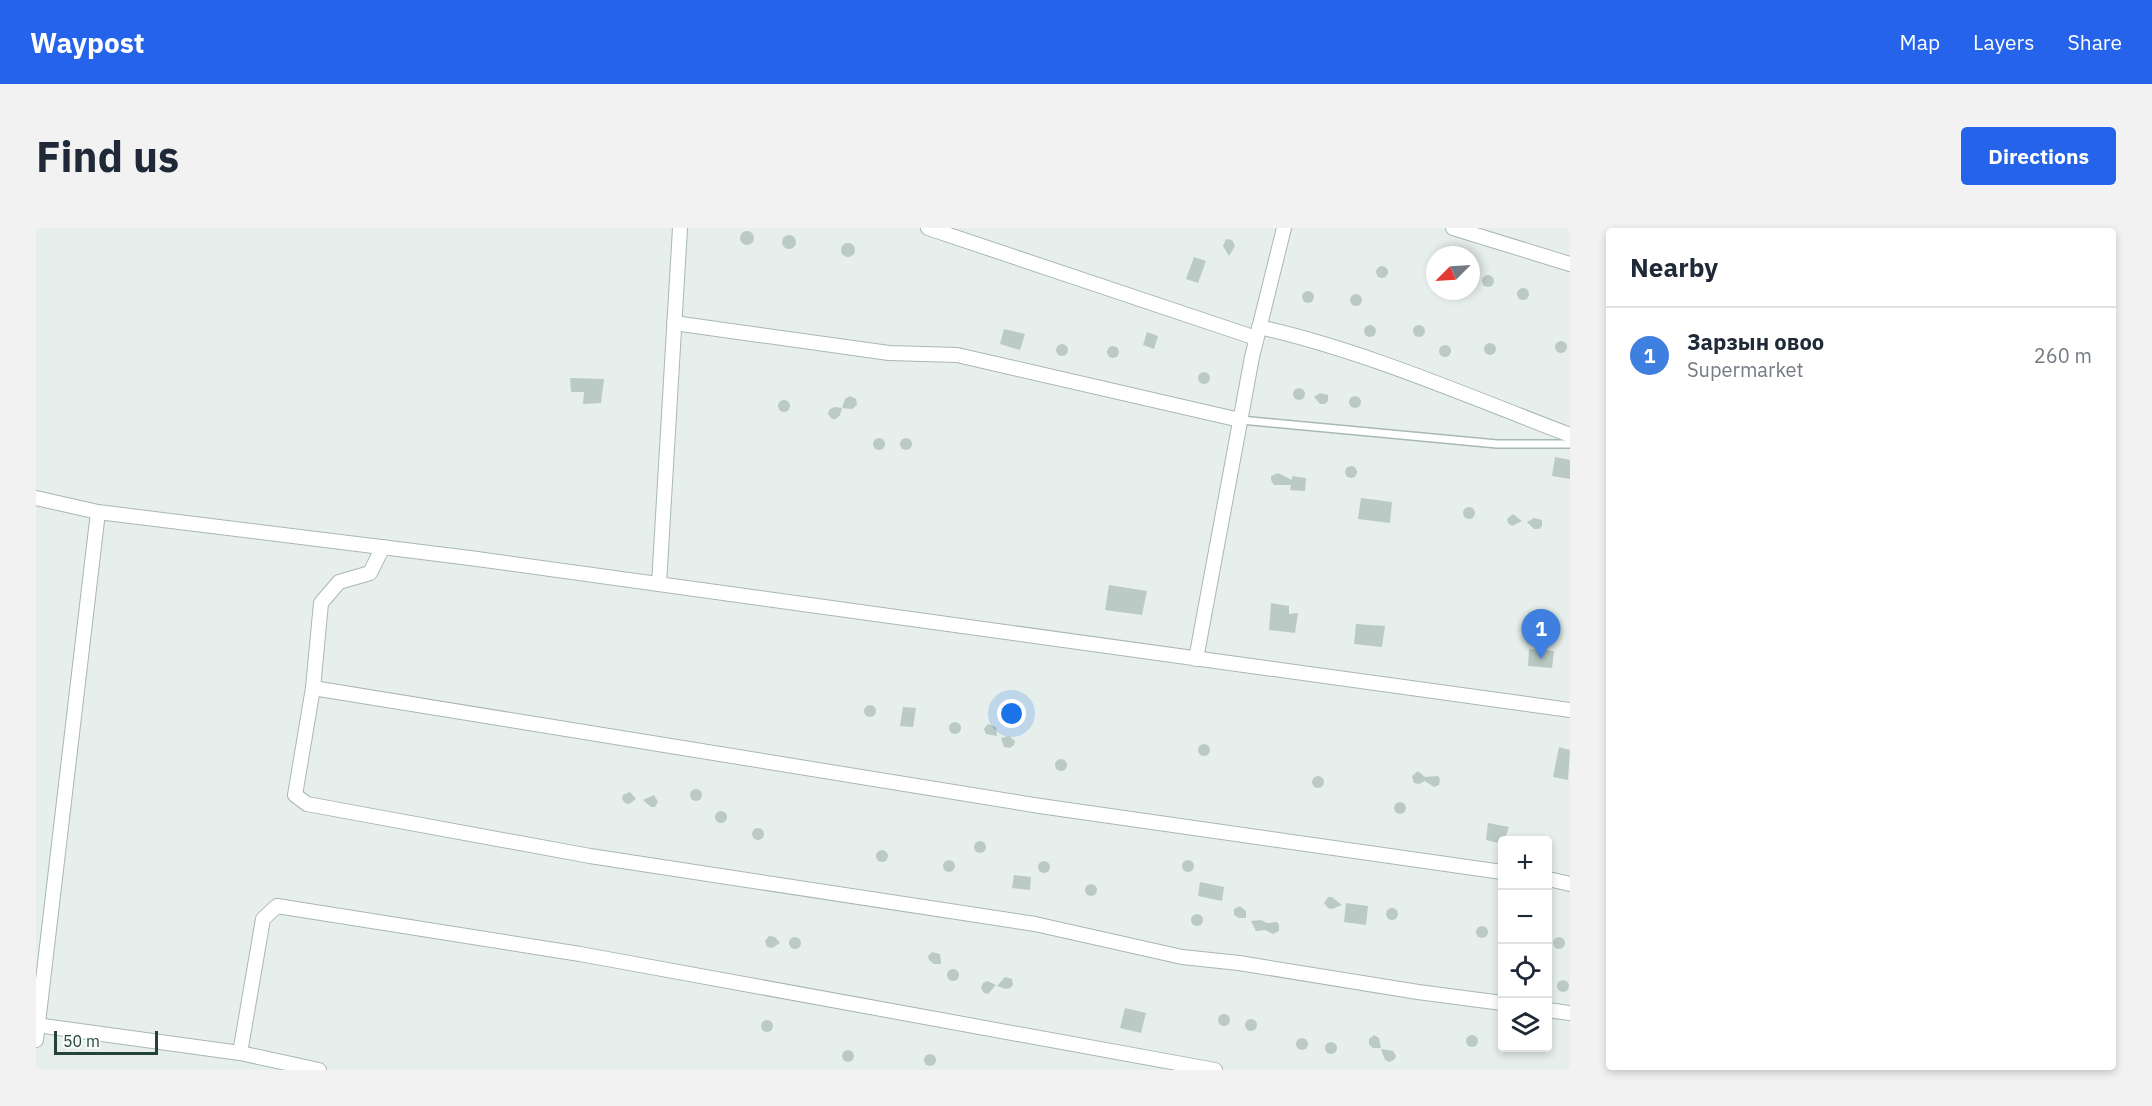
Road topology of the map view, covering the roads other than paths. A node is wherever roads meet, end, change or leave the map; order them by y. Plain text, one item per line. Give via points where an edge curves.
1 (680, 228) edge
2 (928, 228) edge
3 (1284, 228) edge
4 (1453, 228) edge
5 (1570, 264) edge
6 (674, 323) junction
7 (1258, 332) junction
8 (1240, 420) junction
9 (1570, 435) edge
10 (1570, 444) edge
11 (36, 498) edge
12 (98, 512) junction
13 (383, 547) junction
14 (659, 584) junction
15 (1196, 659) junction
16 (313, 687) junction
17 (1570, 710) edge
18 (1498, 871) edge
19 (1552, 880) edge
20 (1570, 884) edge
21 (40, 968) edge
22 (1498, 1002) edge
23 (1552, 1011) edge
24 (1570, 1013) edge
25 (37, 1026) edge
26 (36, 1040) edge
27 (240, 1053) junction
28 (320, 1070) edge
29 (1215, 1070) edge

1 - 6 street
2 - 7 street
3 - 7 street
4 - 5 street
6 - 8 street via 889,353 957,355
6 - 14 street
7 - 8 street
7 - 9 street via 1285,333 1383,365
8 - 10 lane via 1497,444
8 - 15 street
11 - 12 street
12 - 13 street
12 - 21 street
13 - 14 street
13 - 16 street via 370,573 339,582 321,603
14 - 15 street
15 - 17 street
16 - 18 street via 1040,806
16 - 22 street via 296,795 307,804 590,856 1035,924 1182,957
19 - 20 street
21 - 25 street
23 - 24 street
25 - 26 street
25 - 27 street
27 - 28 street
27 - 29 street via 263,919 277,906 580,954

